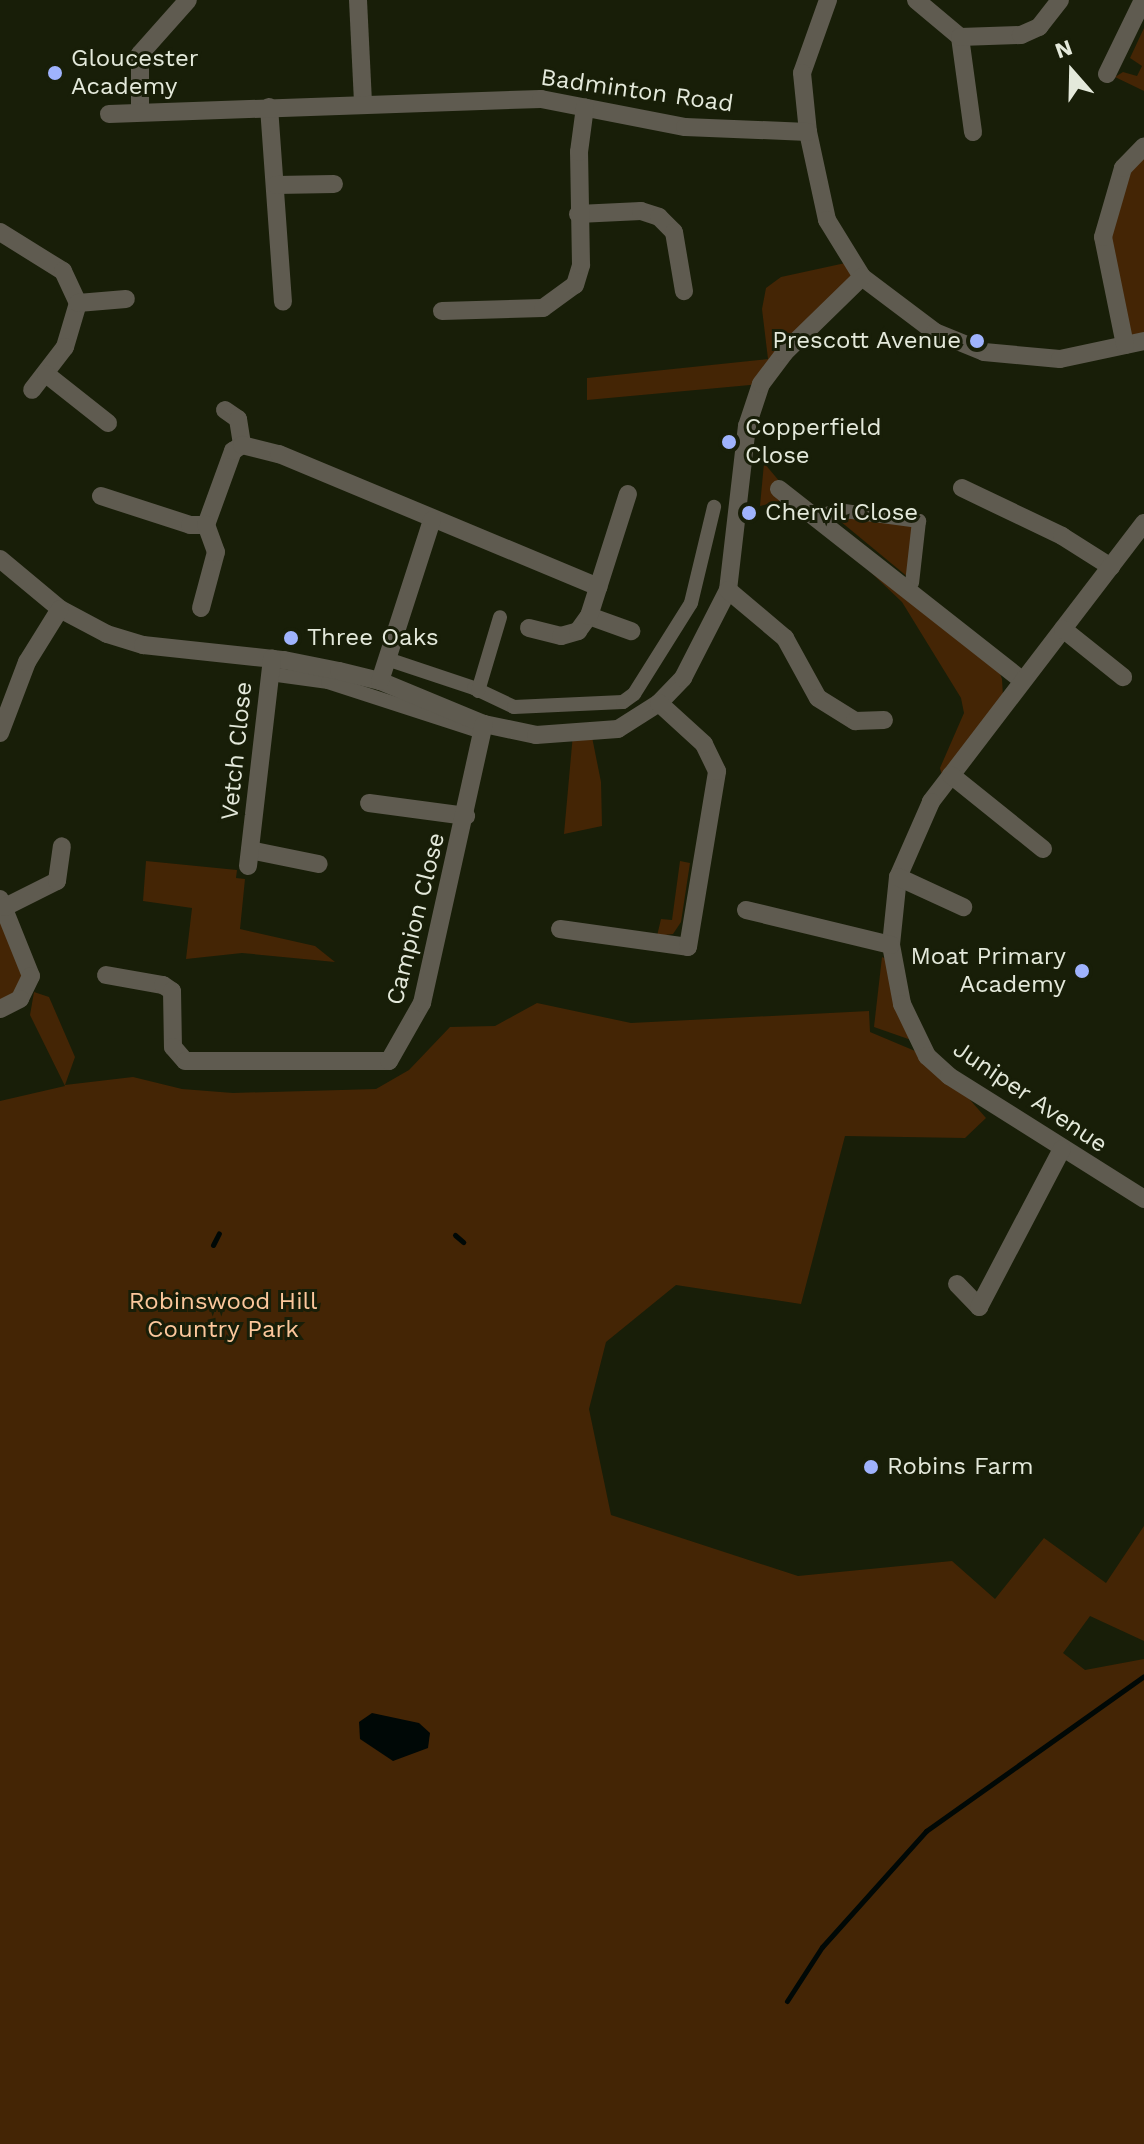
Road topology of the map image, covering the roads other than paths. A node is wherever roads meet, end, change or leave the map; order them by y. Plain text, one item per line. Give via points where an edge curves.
1 (188, 0) edge
2 (358, 0) edge
3 (828, 0) edge
4 (916, 0) edge
5 (1060, 0) edge
6 (1143, 0) edge
7 (960, 37) junction
8 (1107, 74) dead end
9 (363, 103) junction
10 (269, 107) junction
11 (585, 107) junction
12 (140, 112) junction
13 (109, 114) dead end
14 (808, 132) junction
15 (973, 132) dead end
16 (1144, 146) edge
17 (334, 184) dead end
18 (276, 185) junction
19 (578, 214) junction
20 (0, 232) edge
21 (862, 277) junction
22 (684, 291) dead end
23 (126, 299) dead end
24 (283, 301) dead end
25 (78, 303) junction
26 (442, 311) dead end
27 (1144, 341) edge
28 (1125, 345) junction
29 (46, 374) junction
30 (32, 390) dead end
31 (225, 410) dead end
32 (108, 423) dead end
33 (242, 445) junction
34 (962, 488) dead end
35 (779, 489) dead end
36 (628, 494) dead end
37 (101, 496) dead end
38 (714, 507) dead end
39 (824, 515) dead end
40 (432, 520) junction
41 (1144, 523) edge
42 (206, 525) junction
43 (0, 559) edge
44 (1111, 567) junction
45 (912, 583) dead end
46 (598, 587) junction
47 (728, 590) junction
48 (201, 608) dead end
49 (60, 609) junction
50 (589, 616) junction
51 (500, 617) dead end
52 (529, 628) dead end
53 (1063, 629) junction
54 (631, 631) dead end
55 (387, 659) junction
56 (271, 666) junction
57 (1123, 677) dead end
58 (380, 681) junction
59 (1023, 681) junction
60 (478, 691) junction
61 (659, 703) junction
62 (884, 720) dead end
63 (483, 728) junction
64 (0, 733) edge
65 (951, 775) junction
66 (369, 803) dead end
67 (466, 816) junction
68 (62, 846) dead end
69 (1043, 849) dead end
70 (319, 863) dead end
71 (898, 877) junction
72 (2, 903) edge
73 (963, 907) dead end
74 (746, 910) dead end
75 (560, 929) dead end
76 (891, 945) junction
77 (106, 975) dead end
78 (0, 1009) edge
79 (1062, 1149) junction
80 (1144, 1199) edge
81 (957, 1284) dead end

1 - 12 street via 140,54
2 - 9 street
3 - 14 street via 802,73
4 - 7 street
5 - 7 street via 1039,27 1021,35
6 - 8 street
7 - 15 street
9 - 10 street, Badminton Road
9 - 11 street, Badminton Road via 541,99
10 - 12 street, Badminton Road
10 - 18 street
11 - 14 street, Badminton Road via 685,127
11 - 19 street
12 - 13 street, Badminton Road
14 - 21 street via 827,220
16 - 28 street via 1123,168 1103,237
17 - 18 street
18 - 24 street
19 - 22 street via 641,211 659,217 674,232
19 - 26 street via 581,265 575,285 559,300 543,308
20 - 25 street via 63,271
21 - 28 street via 935,332 984,352 1060,359
21 - 47 street via 784,353 753,402
23 - 25 street
25 - 29 street via 65,347
27 - 28 street
29 - 30 street
29 - 32 street
31 - 33 street via 238,419
33 - 40 street via 279,454
33 - 42 street via 233,451
34 - 44 street via 1062,536
35 - 59 street
36 - 46 street
37 - 42 street via 190,525
38 - 60 street via 691,603 634,694 614,704 583,702 539,710 514,707
39 - 45 street via 837,510 919,521
40 - 46 street
40 - 55 street
41 - 44 street, Juniper Avenue
42 - 48 street via 216,552
43 - 49 street
44 - 53 street, Juniper Avenue
46 - 50 street
47 - 61 street via 704,645
47 - 62 street via 785,638 818,698 855,721
49 - 56 street via 107,634 143,645
49 - 64 street via 27,662
50 - 52 street via 578,631 561,636
50 - 54 street
51 - 60 street
53 - 57 street
53 - 59 street, Juniper Avenue
55 - 58 street
55 - 60 street
56 - 58 street
56 - 63 street
56 - 70 street, Vetch Close via 249,858
58 - 63 street
59 - 65 street, Juniper Avenue
61 - 63 street via 618,729 536,735
61 - 75 street via 704,744 717,771 688,947
63 - 67 street, Campion Close
65 - 69 street
65 - 71 street, Juniper Avenue via 931,802
66 - 67 street
67 - 77 street, Campion Close via 422,1003 413,1028 389,1061 185,1061 173,1047 172,991
68 - 72 street via 57,881
71 - 73 street
71 - 76 street, Juniper Avenue
72 - 78 street via 31,976 20,999
74 - 76 street
76 - 79 street, Juniper Avenue via 902,1004 927,1056
79 - 80 street, Juniper Avenue
79 - 81 street via 979,1307

